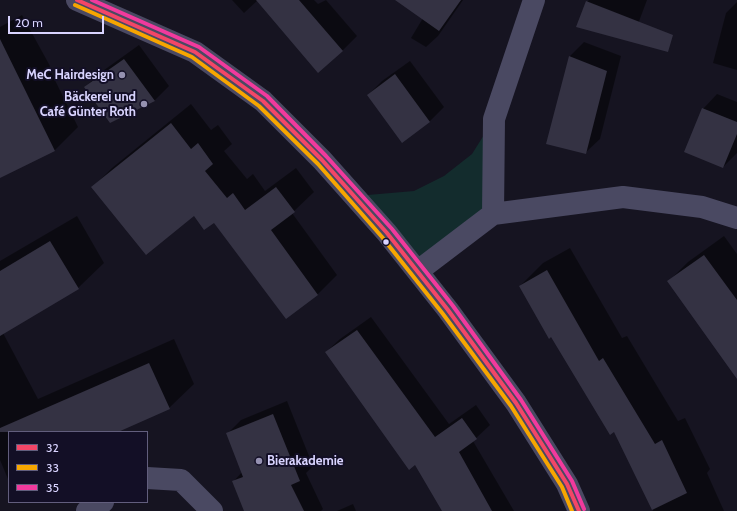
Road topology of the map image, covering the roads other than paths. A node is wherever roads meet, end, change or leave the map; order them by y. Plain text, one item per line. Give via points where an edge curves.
1 (77, 0) edge
2 (534, 0) edge
3 (493, 214) junction
4 (737, 218) edge
5 (418, 271) junction
6 (148, 478) edge
7 (100, 503) edge
8 (87, 511) edge
9 (212, 511) edge
10 (579, 511) edge

1 - 5 street via 195,52 263,101 351,191
2 - 3 street via 494,119
3 - 4 street via 623,197 702,208
3 - 5 street
5 - 10 street via 516,403 567,484
6 - 9 street via 181,480
7 - 8 street

